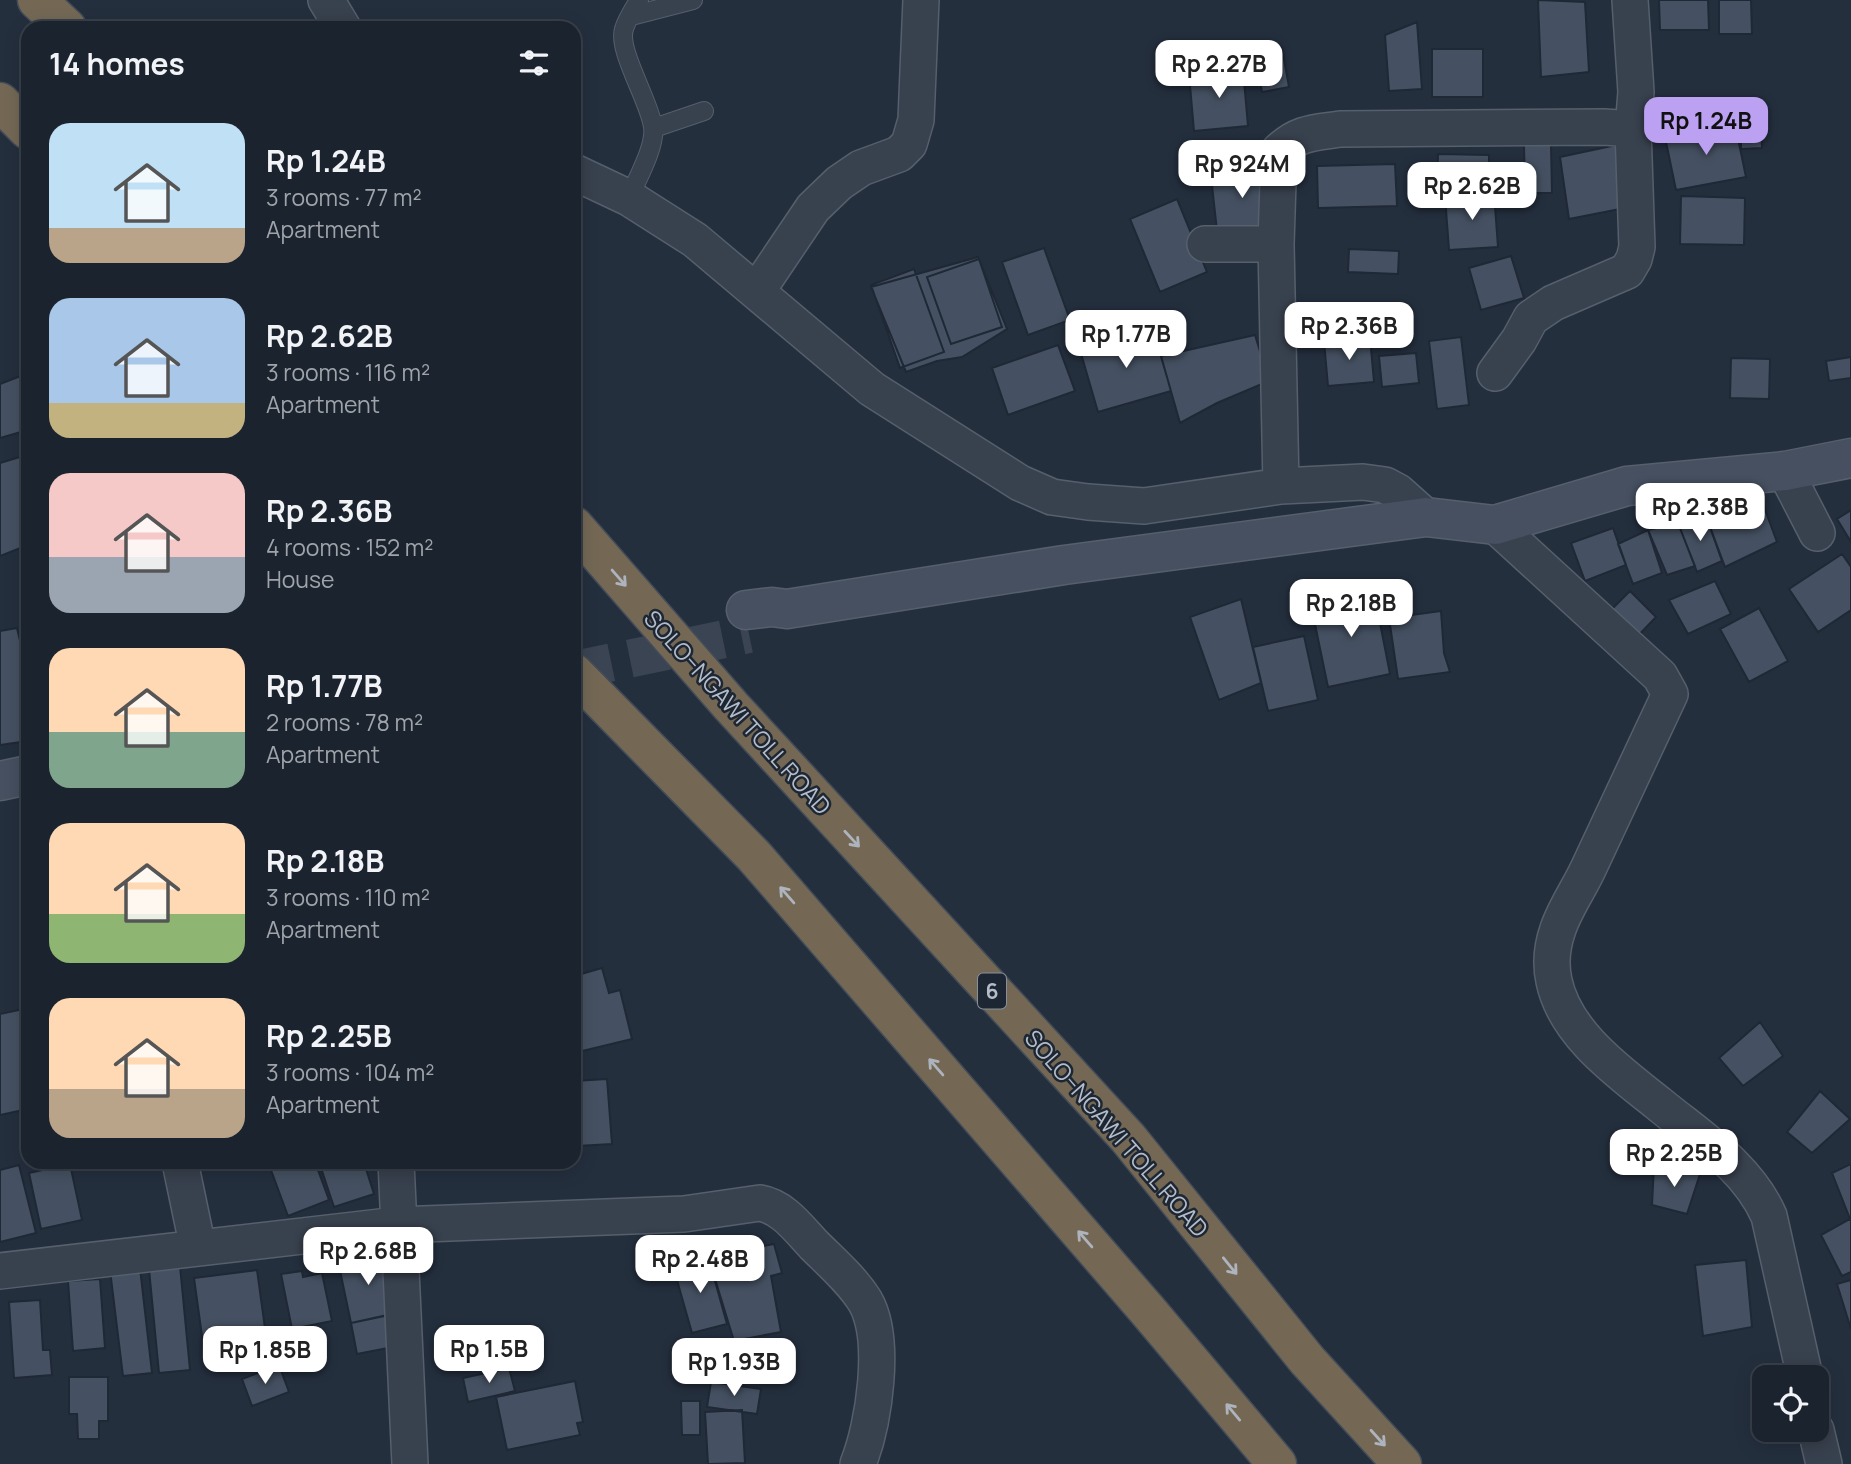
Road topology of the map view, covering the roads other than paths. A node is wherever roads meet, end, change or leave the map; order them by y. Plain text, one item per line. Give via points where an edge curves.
1 (37, 0) edge
2 (326, 0) edge
3 (693, 0) edge
4 (921, 0) edge
5 (1630, 0) edge
6 (635, 8) edge
7 (60, 21) edge
8 (339, 21) edge
9 (0, 102) edge
10 (704, 111) dead end
11 (21, 123) edge
12 (654, 128) junction
13 (1633, 129) junction
14 (581, 175) edge
15 (629, 198) junction
16 (1205, 244) dead end
17 (1276, 244) junction
18 (757, 291) junction
19 (1495, 373) dead end
20 (1851, 458) edge
21 (1785, 471) junction
22 (1281, 486) junction
23 (1426, 517) junction
24 (1495, 525) junction
25 (1817, 533) dead end
26 (581, 534) edge
27 (747, 622) tunnel mouth
28 (581, 680) edge
29 (21, 776) edge
30 (0, 781) edge
31 (181, 1169) edge
32 (396, 1169) edge
33 (397, 1225) junction
34 (198, 1248) junction
35 (0, 1271) edge
36 (1802, 1365) edge
37 (1819, 1442) edge
38 (410, 1464) edge
39 (858, 1464) edge
40 (1277, 1464) edge
41 (1402, 1464) edge
42 (1824, 1464) edge

1 - 7 highway
2 - 8 street
3 - 6 lane
4 - 18 street via 916,120 909,144 899,154 861,168 830,191 813,208
5 - 13 street via 1636,92
6 - 12 lane via 623,43
9 - 11 highway
10 - 12 lane
12 - 15 lane
13 - 17 street via 1340,129 1301,135 1279,151
13 - 19 street via 1634,259 1627,271 1553,303 1531,318
14 - 15 street
15 - 18 street via 695,240
16 - 17 street
17 - 22 street
18 - 22 street via 872,389 1020,484 1052,497 1144,506
20 - 21 street
21 - 24 street via 1627,486
21 - 25 street
22 - 23 street via 1385,485
23 - 24 street
23 - 27 street via 1064,565 787,609 768,625
24 - 36 street via 1650,666 1670,694 1559,926 1551,954 1554,982 1565,1012 1583,1036 1619,1072 1734,1165 1760,1196 1769,1216
26 -> 41 highway, SOLO–NGAWI TOLL ROAD / 6 via 731,706 1128,1139 1307,1360
40 -> 28 highway via 754,856
29 - 30 street
31 - 34 street
32 - 33 street
33 - 34 street
33 - 38 street
33 - 39 street via 684,1214 768,1205 787,1216 859,1292 872,1318 877,1338 875,1392
34 - 35 street
37 - 42 street

